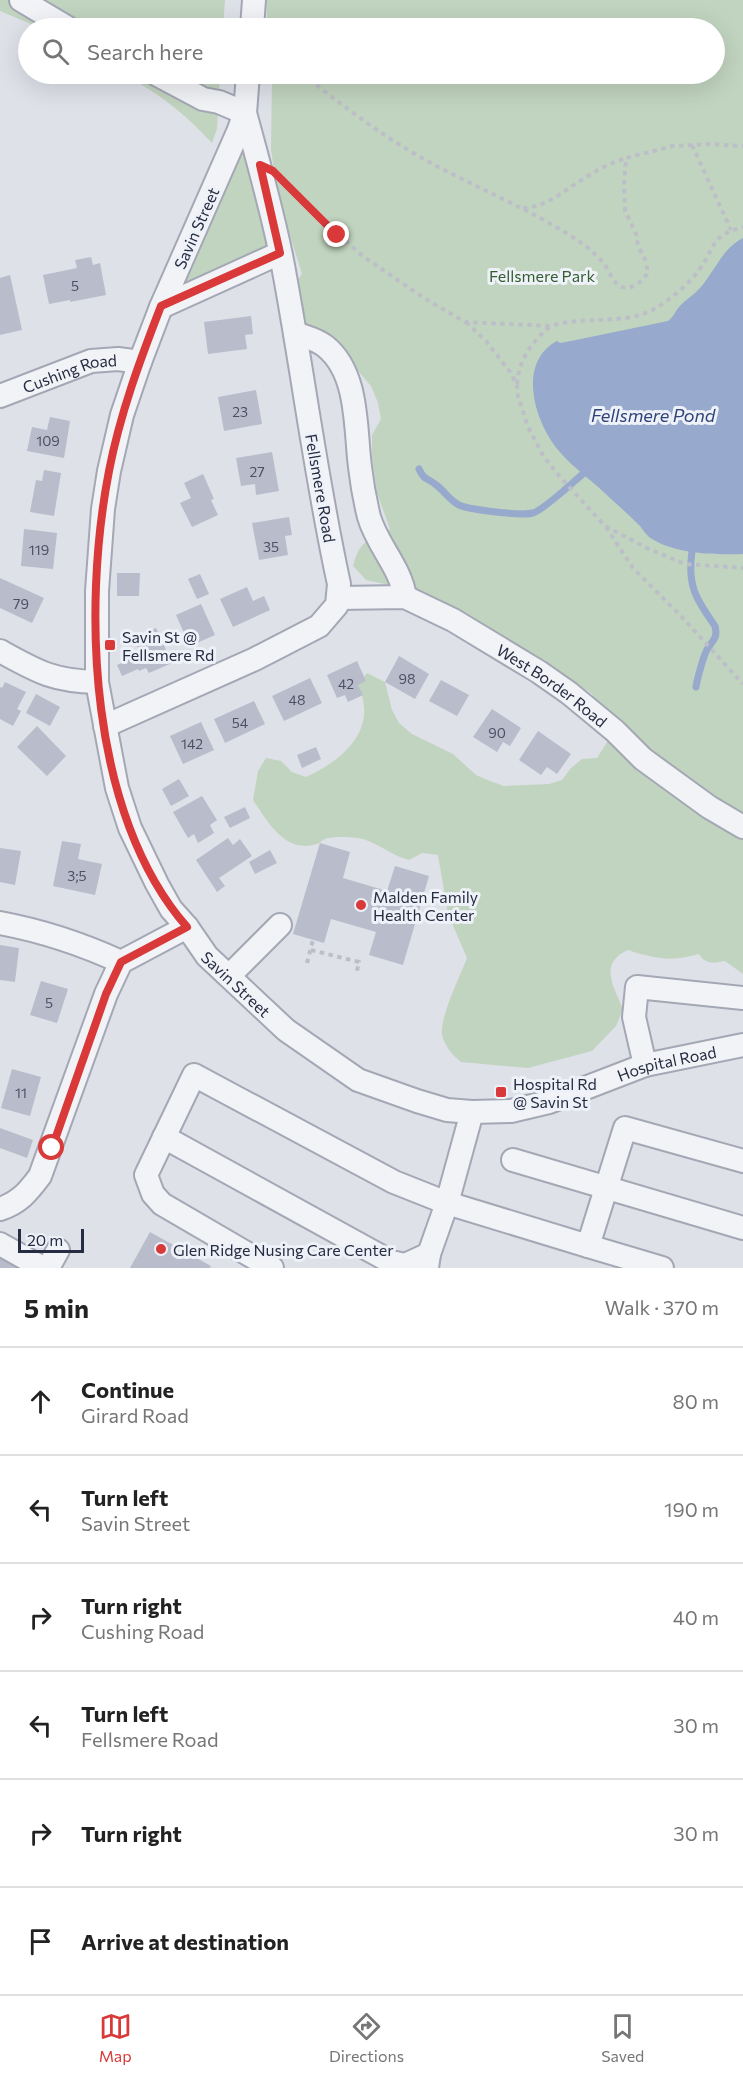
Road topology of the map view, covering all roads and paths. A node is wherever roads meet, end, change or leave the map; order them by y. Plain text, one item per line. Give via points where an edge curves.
1 (21, 0) edge
2 (254, 0) edge
3 (51, 18) edge
4 (253, 18) edge
5 (175, 84) edge
6 (247, 84) edge
7 (316, 84) edge
8 (245, 113) junction
9 (692, 145) junction
10 (743, 146) edge
11 (627, 158) junction
12 (260, 165) junction
13 (522, 208) junction
14 (743, 227) edge
15 (731, 230) junction
16 (280, 253) junction
17 (161, 306) junction
18 (465, 322) junction
19 (551, 326) junction
20 (295, 333) junction
21 (140, 362) junction
22 (517, 385) junction
23 (0, 396) edge
24 (605, 526) junction
25 (743, 568) edge
26 (405, 597) junction
27 (339, 598) junction
28 (0, 651) edge
29 (97, 682) junction
30 (743, 684) edge
31 (105, 726) junction
32 (743, 827) edge
33 (0, 923) edge
34 (280, 925) dead end
35 (187, 927) junction
36 (313, 940) dead end
37 (310, 950) junction
38 (121, 962) junction
39 (307, 963) dead end
40 (356, 975) dead end
41 (229, 976) junction
42 (743, 998) edge
43 (743, 1045) edge
44 (645, 1065) junction
45 (417, 1101) joint
46 (472, 1112) junction
47 (164, 1137) junction
48 (513, 1160) dead end
49 (743, 1161) edge
50 (607, 1187) junction
51 (447, 1203) junction
52 (0, 1209) edge
53 (743, 1228) edge
54 (0, 1244) edge
55 (588, 1246) junction
56 (428, 1261) edge
57 (43, 1268) edge
58 (272, 1268) edge
59 (662, 1268) edge

1 - 3 street
2 - 4 street
5 - 8 street via 203,99
6 - 8 street, Savin Street
7 - 13 path via 396,143
8 - 12 street, Fellsmere Road
8 - 17 street, Savin Street
9 - 10 path
9 - 11 path via 660,148
9 - 15 path
11 - 13 path via 585,177 546,203
11 - 13 path via 625,210 648,267 645,278 632,287 620,287 603,262 584,244
12 - 16 street, Fellsmere Road
12 - 18 path via 273,171 364,257
14 - 15 path
15 - 19 path via 720,236 693,277 655,309 630,317
16 - 17 street
16 - 20 street, Fellsmere Road
17 - 21 street, Savin Street
18 - 19 path
18 - 22 path via 502,359
19 - 22 path via 524,356
20 - 26 street via 324,346 345,373 356,414 359,465 369,519 401,580
20 - 27 street, Fellsmere Road
21 - 23 street, Cushing Road via 91,361
21 - 29 street, Savin Street via 122,416 103,509 97,591
22 - 24 path via 528,427 544,456
24 - 25 path via 685,564
24 - 30 path via 626,560
26 - 27 street, West Border Road
26 - 32 street, West Border Road via 453,620 539,672 597,715 643,759
27 - 31 street via 333,612 319,626 255,660
28 - 29 street via 49,676
29 - 31 street, Savin Street
31 - 35 street, Savin Street via 117,788 130,828 171,909
33 - 38 street via 57,936
34 - 41 street
35 - 38 street
35 - 41 street, Savin Street via 207,956
36 - 37 path
37 - 39 path
37 - 40 path via 359,962
38 - 52 street via 40,1176 26,1195
41 - 45 street, Savin Street via 286,1030 358,1080
42 - 44 street via 637,987 634,1017
43 - 44 street, Hospital Road
44 - 46 street, Hospital Road via 549,1102 512,1111
45 - 46 street, Hospital Road
46 - 51 street
47 - 51 street via 194,1075 394,1182
47 - 56 street via 391,1262 405,1265
47 - 58 street via 146,1175 153,1194 162,1204
48 - 50 street
49 - 50 street via 625,1128
50 - 53 street
50 - 55 street
51 - 55 street
51 - 56 street
54 - 57 street
55 - 59 street

